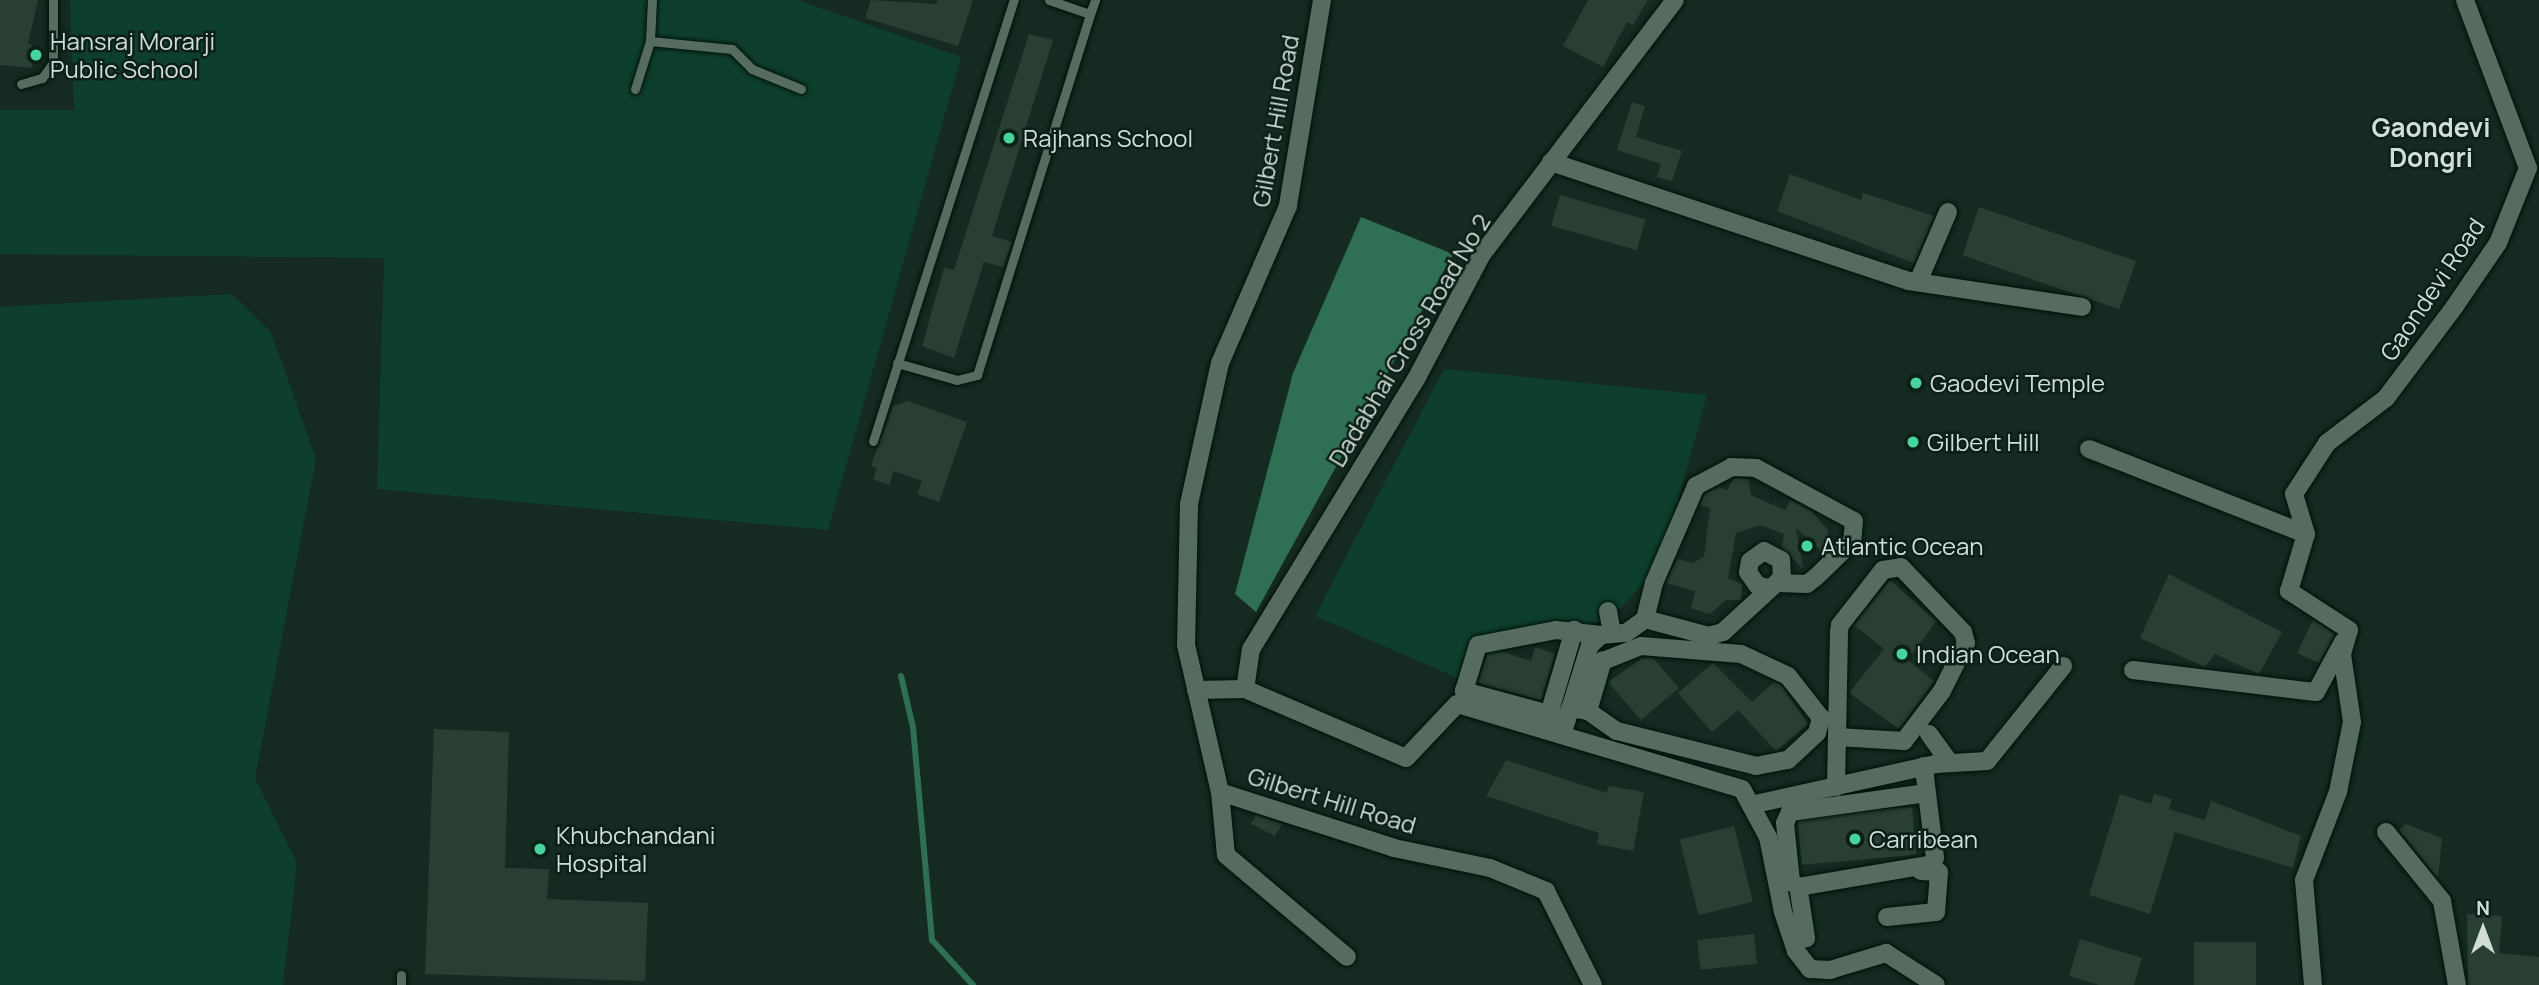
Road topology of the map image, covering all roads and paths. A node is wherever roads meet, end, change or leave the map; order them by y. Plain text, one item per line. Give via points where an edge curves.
1 (53, 0) edge
2 (652, 0) edge
3 (1014, 0) edge
4 (1049, 0) edge
5 (1322, 0) edge
6 (1675, 0) edge
7 (2465, 0) edge
8 (1093, 5) edge
9 (650, 41) junction
10 (21, 84) dead end
11 (635, 89) dead end
12 (801, 89) dead end
13 (1551, 162) junction
14 (1948, 212) dead end
15 (1918, 282) junction
16 (2082, 307) dead end
17 (897, 363) junction
18 (873, 441) dead end
19 (2090, 449) dead end
20 (2306, 534) junction
21 (1608, 611) dead end
22 (1645, 619) junction
23 (1574, 630) junction
24 (2350, 630) junction
25 (1606, 634) junction
26 (1603, 660) junction
27 (2063, 666) dead end
28 (1583, 669) junction
29 (2133, 670) dead end
30 (1557, 688) junction
31 (1245, 689) junction
32 (1196, 690) junction
33 (1572, 713) junction
34 (1549, 714) junction
35 (1929, 733) dead end
36 (1837, 737) junction
37 (1949, 762) junction
38 (1924, 766) junction
39 (1836, 787) junction
40 (1220, 792) junction
41 (1927, 793) junction
42 (1751, 805) junction
43 (2386, 832) dead end
44 (1799, 892) junction
45 (1780, 895) junction
46 (1887, 918) dead end
47 (1805, 938) dead end
48 (1347, 957) dead end
49 (1593, 985) edge
50 (1936, 985) edge
51 (2314, 985) edge
52 (2457, 985) edge

1 - 10 lane via 53,63 42,78
2 - 9 lane
3 - 17 lane
4 - 8 lane via 1090,15
5 - 32 street, Gilbert Hill Road via 1288,206 1220,363 1188,504 1186,645
6 - 13 street, Dadabhai Cross Road No 2
7 - 20 street, Gaondevi Road via 2528,168 2498,243 2455,306 2386,398 2327,443 2294,494
8 - 17 lane via 977,375 957,380
9 - 11 lane
9 - 12 lane via 732,49 752,69
13 - 15 street
13 - 31 street, Dadabhai Cross Road No 2 via 1482,254 1416,379 1251,649
14 - 15 street
15 - 16 street
17 - 18 lane
19 - 20 street
20 - 24 street via 2289,591
21 - 25 street
22 - 22 street via 1654,583 1696,486 1731,467 1756,468 1854,521 1852,542 1816,577 1807,584 1773,585 1716,634
22 - 25 street via 1638,628
23 - 25 street
23 - 30 street
23 - 34 street via 1479,644 1463,685 1464,691
24 - 29 street via 2316,692
24 - 51 street via 2342,654 2352,722 2338,792 2304,880
25 - 28 street via 1590,645
26 - 28 street
26 - 33 street
26 - 33 street via 1642,646 1755,657 1788,676 1818,708 1819,726 1788,760 1756,765 1617,731
27 - 37 street via 1998,754 1975,765
28 - 33 street
30 - 33 street
30 - 34 street
31 - 32 street
31 - 33 street via 1406,758 1457,704
32 - 40 street, Gilbert Hill Road
33 - 34 street
33 - 42 street via 1742,789
35 - 37 street
36 - 36 street via 1840,625 1883,570 1901,567 1963,632 1966,643 1934,704 1904,741
36 - 39 street
37 - 38 street
38 - 39 street
38 - 41 street
39 - 42 street
40 - 48 street via 1226,855
40 - 49 street, Gilbert Hill Road via 1394,848 1490,868 1546,891
41 - 41 street via 1933,864 1799,887 1791,882 1785,823 1790,812
42 - 45 street via 1768,837
43 - 52 street via 2442,901
44 - 45 street
44 - 46 street via 1938,870 1936,912
44 - 47 street
45 - 50 street via 1796,951 1811,969 1830,970 1886,953

